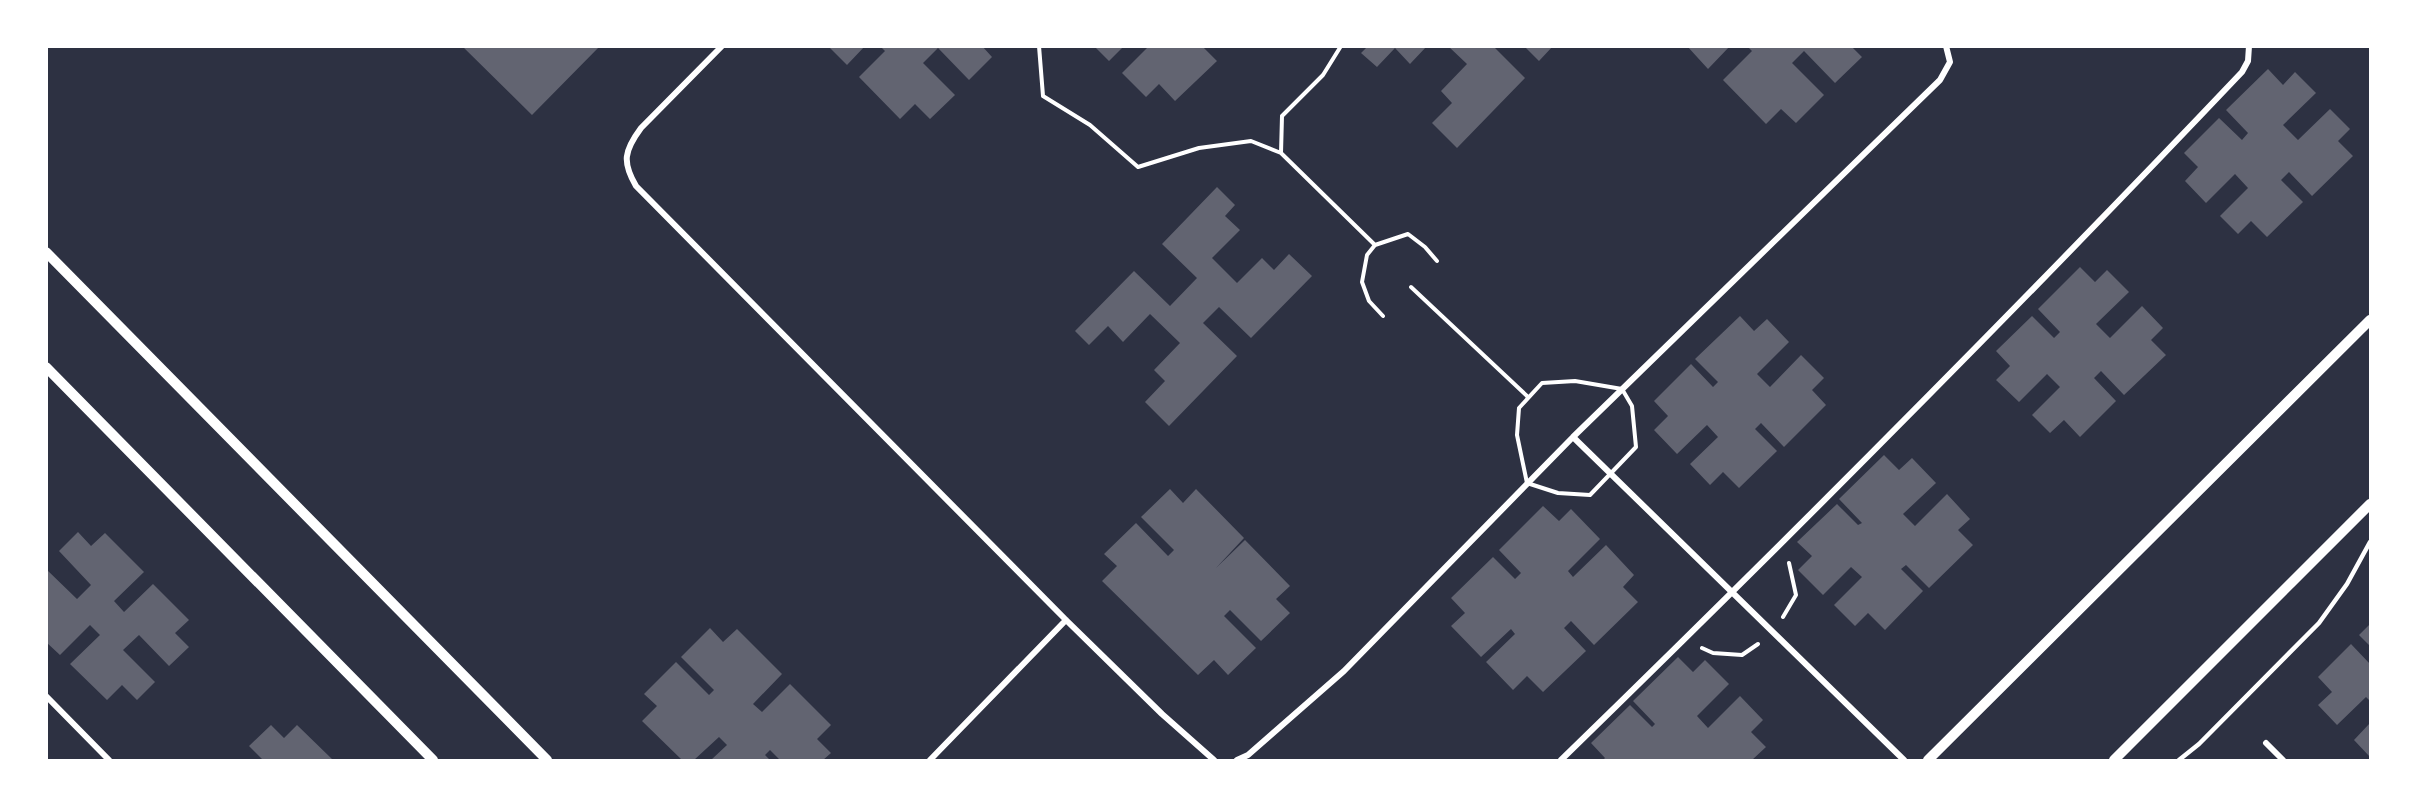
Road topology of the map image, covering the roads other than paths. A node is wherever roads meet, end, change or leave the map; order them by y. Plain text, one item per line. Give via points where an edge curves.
1 (722, 46) edge
2 (1946, 46) edge
3 (2249, 46) edge
4 (46, 252) edge
5 (2370, 320) edge
6 (46, 368) edge
7 (1573, 437) junction
8 (2370, 504) edge
9 (2370, 542) edge
10 (1732, 594) junction
11 (1066, 620) junction
12 (46, 696) edge
13 (2266, 743) dead end
14 (109, 760) edge
15 (433, 760) edge
16 (547, 760) edge
17 (930, 760) edge
18 (1214, 760) edge
19 (1237, 760) edge
20 (1560, 760) edge
21 (1904, 760) edge
22 (1928, 760) edge
23 (2114, 760) edge
24 (2179, 760) edge
25 (2283, 760) edge

1 - 11 street via 630,143 626,157 636,186
2 - 7 street via 1950,62 1940,80
3 - 10 street via 2242,72 2211,105
4 - 16 street
5 - 22 street
6 - 15 street
7 - 10 street
7 - 19 street via 1344,670 1248,755
8 - 23 street
9 - 24 lane via 2319,623
10 - 20 street
10 - 21 street
11 - 17 street
11 - 18 street
12 - 14 street
13 - 25 street

